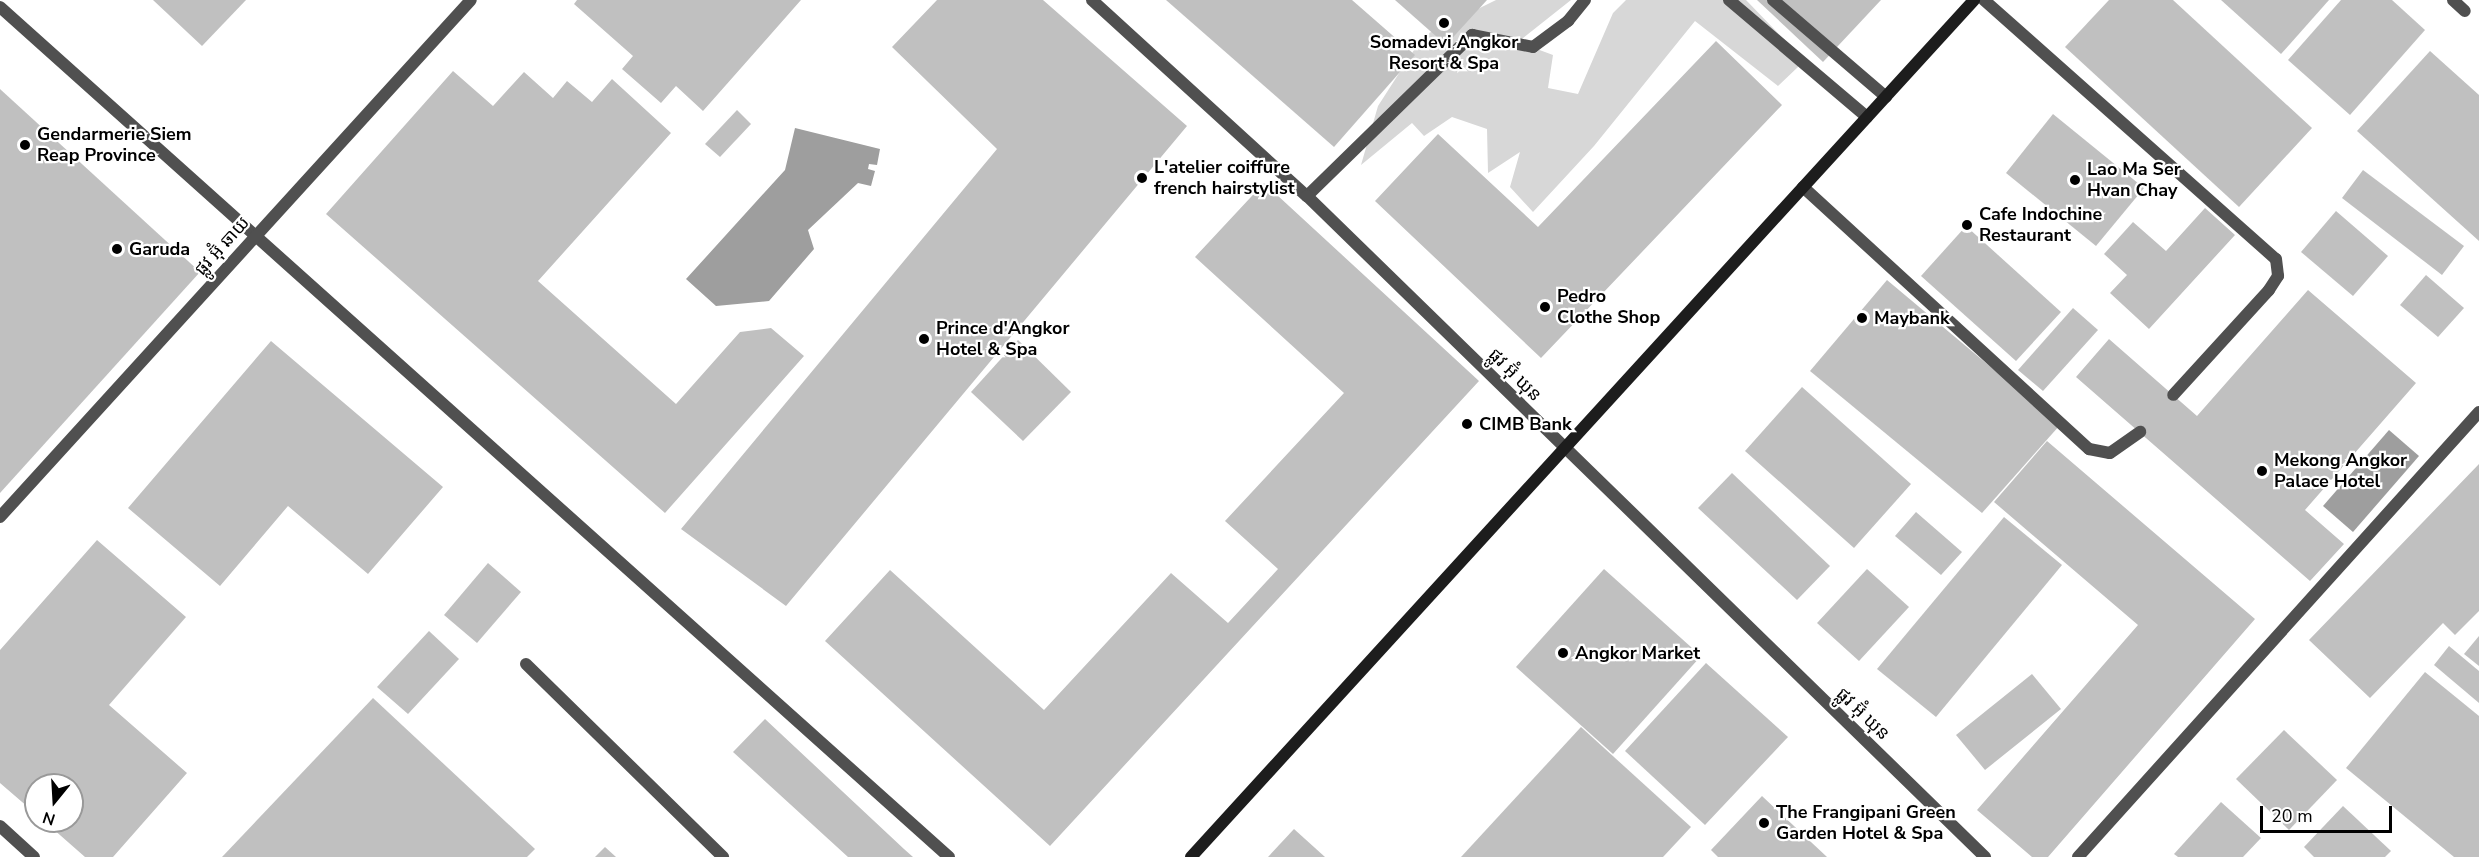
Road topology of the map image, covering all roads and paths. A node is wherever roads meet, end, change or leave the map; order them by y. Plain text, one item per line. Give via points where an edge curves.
1 (471, 0) edge
2 (1092, 0) edge
3 (1585, 0) edge
4 (1730, 0) edge
5 (1773, 0) edge
6 (1974, 0) edge
7 (1984, 0) edge
8 (2453, 0) edge
9 (0, 7) edge
10 (2465, 11) dead end
11 (1886, 97) junction
12 (1867, 117) junction
13 (1803, 187) junction
14 (1307, 196) junction
15 (255, 236) junction
16 (2173, 395) dead end
17 (2479, 412) edge
18 (2140, 432) dead end
19 (1564, 449) junction
20 (0, 517) edge
21 (526, 664) dead end
22 (0, 826) edge
23 (34, 857) edge
24 (723, 857) edge
25 (950, 857) edge
26 (1191, 857) edge
27 (1985, 857) edge
28 (2078, 857) edge

1 - 15 street, ផ្លូវ អ៊ុំ ឆាយ
2 - 14 street, ផ្លូវ អ៊ុំ ឃុន
3 - 14 street via 1568,21 1533,47 1472,35
4 - 12 street
5 - 11 street
6 - 11 main road
7 - 16 street via 2276,259 2278,276 2270,290
8 - 10 street
9 - 15 street
11 - 12 main road
12 - 13 main road
13 - 18 street via 2089,449 2109,453
13 - 19 main road
14 - 19 street, ផ្លូវ អ៊ុំ ឃុន
15 - 20 street, ផ្លូវ អ៊ុំ ឆាយ
15 - 25 street
17 - 28 street
19 - 26 main road
19 - 27 street, ផ្លូវ អ៊ុំ ឃុន
21 - 24 street
22 - 23 street

